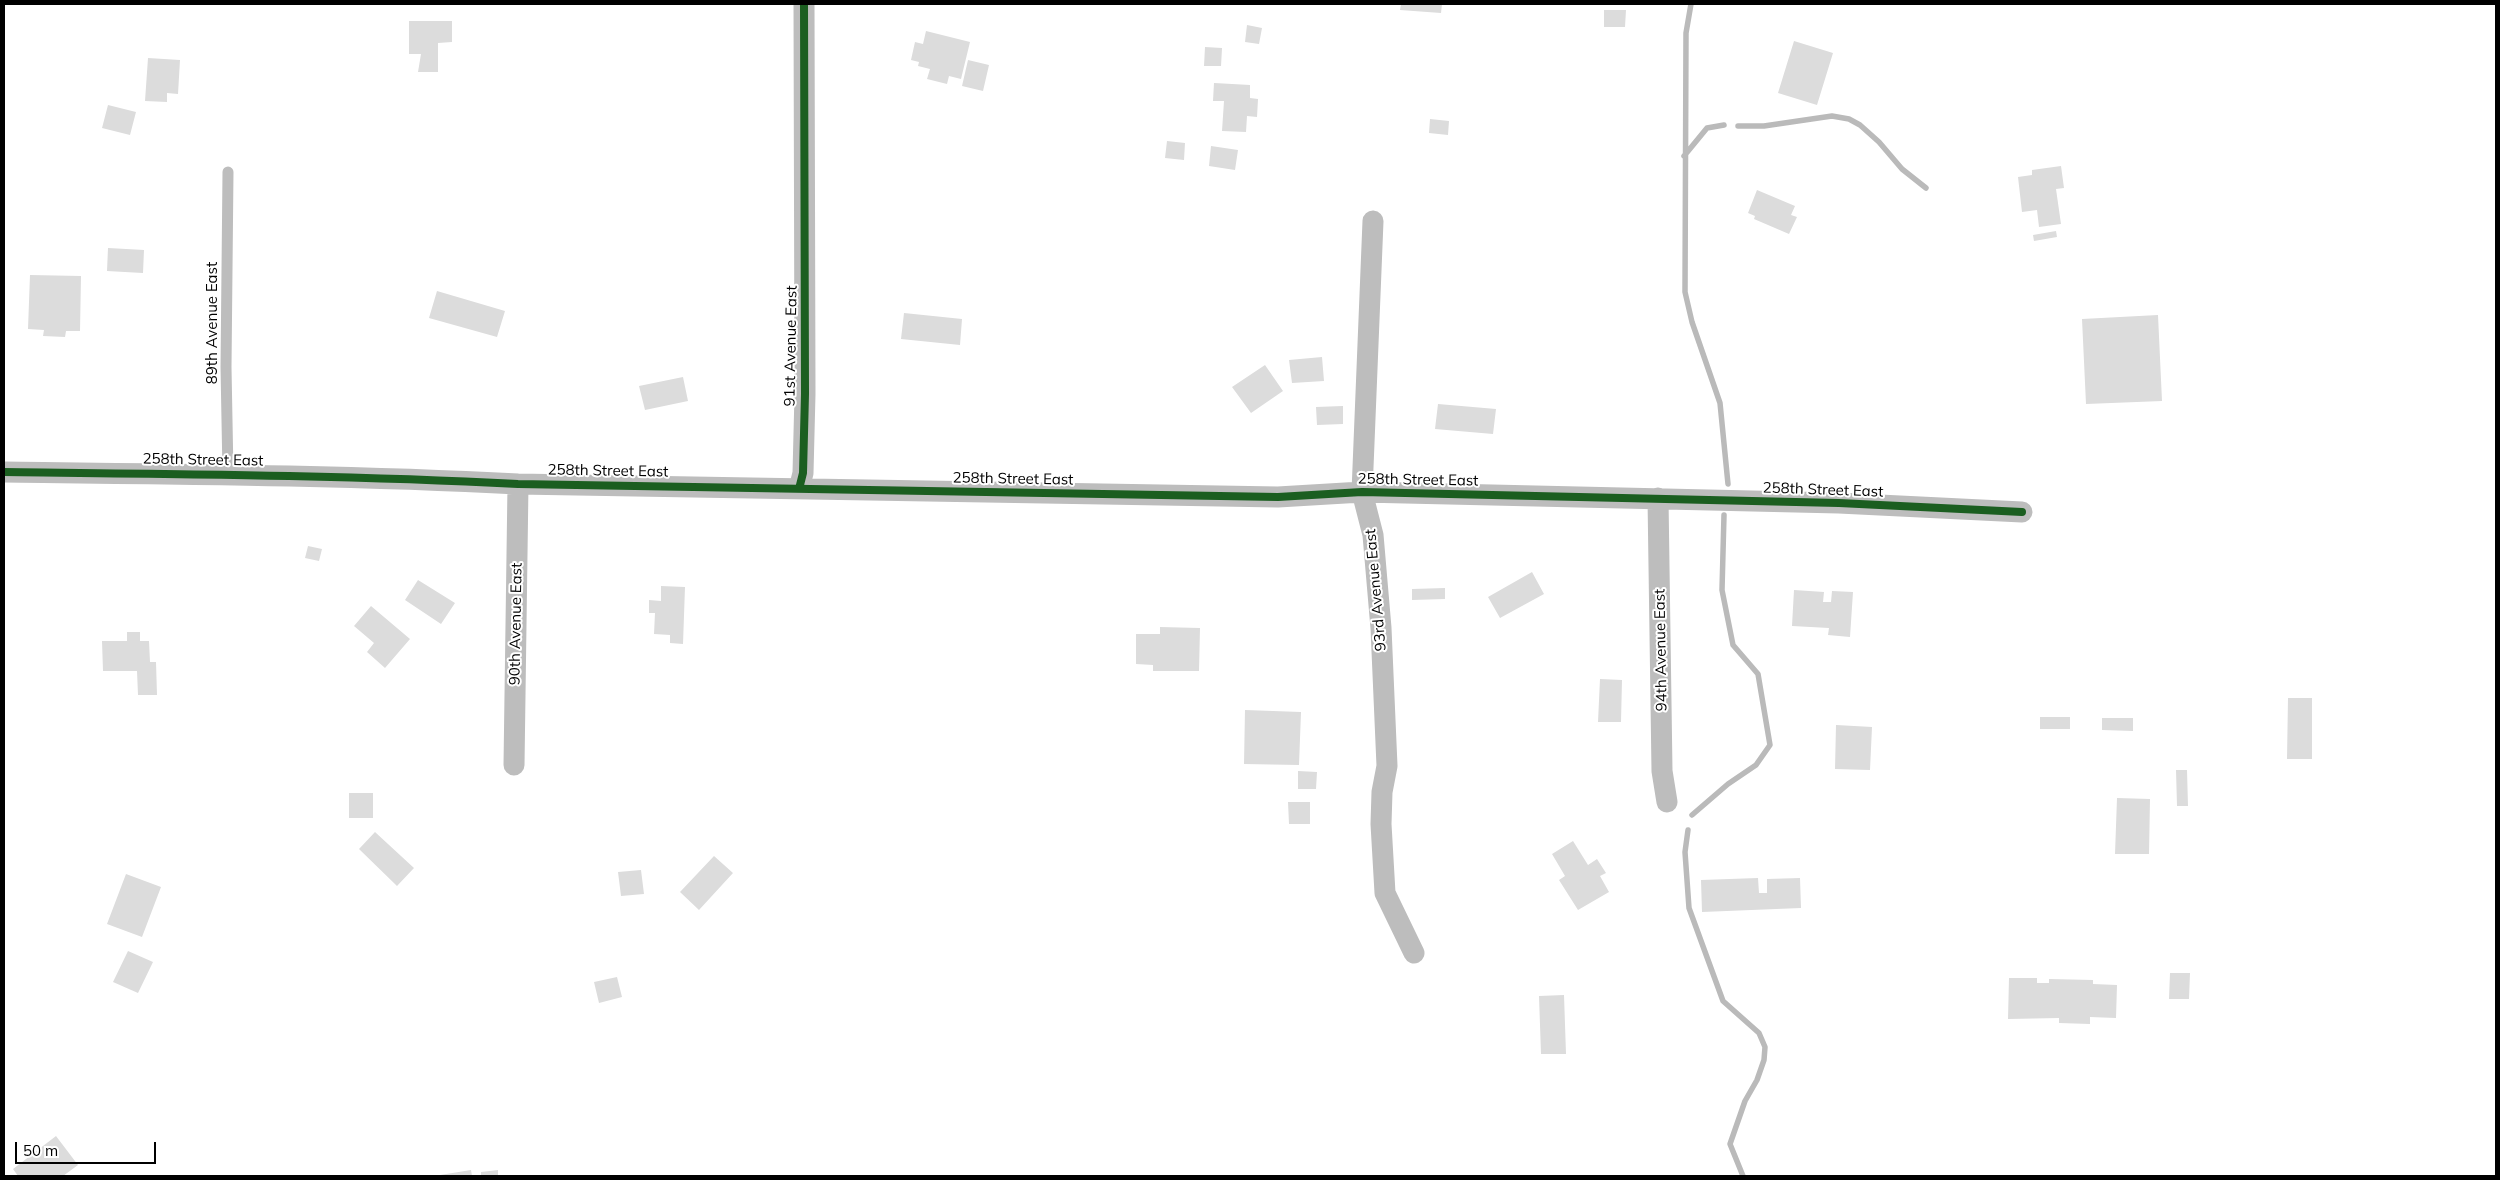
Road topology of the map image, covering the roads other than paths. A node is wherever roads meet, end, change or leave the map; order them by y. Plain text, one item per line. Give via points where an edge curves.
1 (804, 4) edge
2 (228, 172) dead end
3 (1373, 221) dead end
4 (4, 472) edge
5 (228, 474) junction
6 (518, 484) junction
7 (799, 488) junction
8 (1362, 492) junction
9 (1658, 498) junction
10 (2022, 512) dead end
11 (514, 765) dead end
12 (1667, 802) dead end
13 (1414, 953) dead end

1 - 7 street, 91st Avenue East via 805,394 803,473
2 - 5 lane, 89th Avenue East
3 - 8 street, 93rd Avenue East
4 - 5 street, 258th Street East
5 - 6 street, 258th Street East
6 - 7 street, 258th Street East
6 - 11 street, 90th Avenue East
7 - 8 street, 258th Street East via 1278,497
8 - 9 street, 258th Street East
8 - 13 street, 93rd Avenue East via 1373,535 1381,628 1387,766 1381,824 1385,893
9 - 10 street, 258th Street East
9 - 12 street, 94th Avenue East via 1662,771

